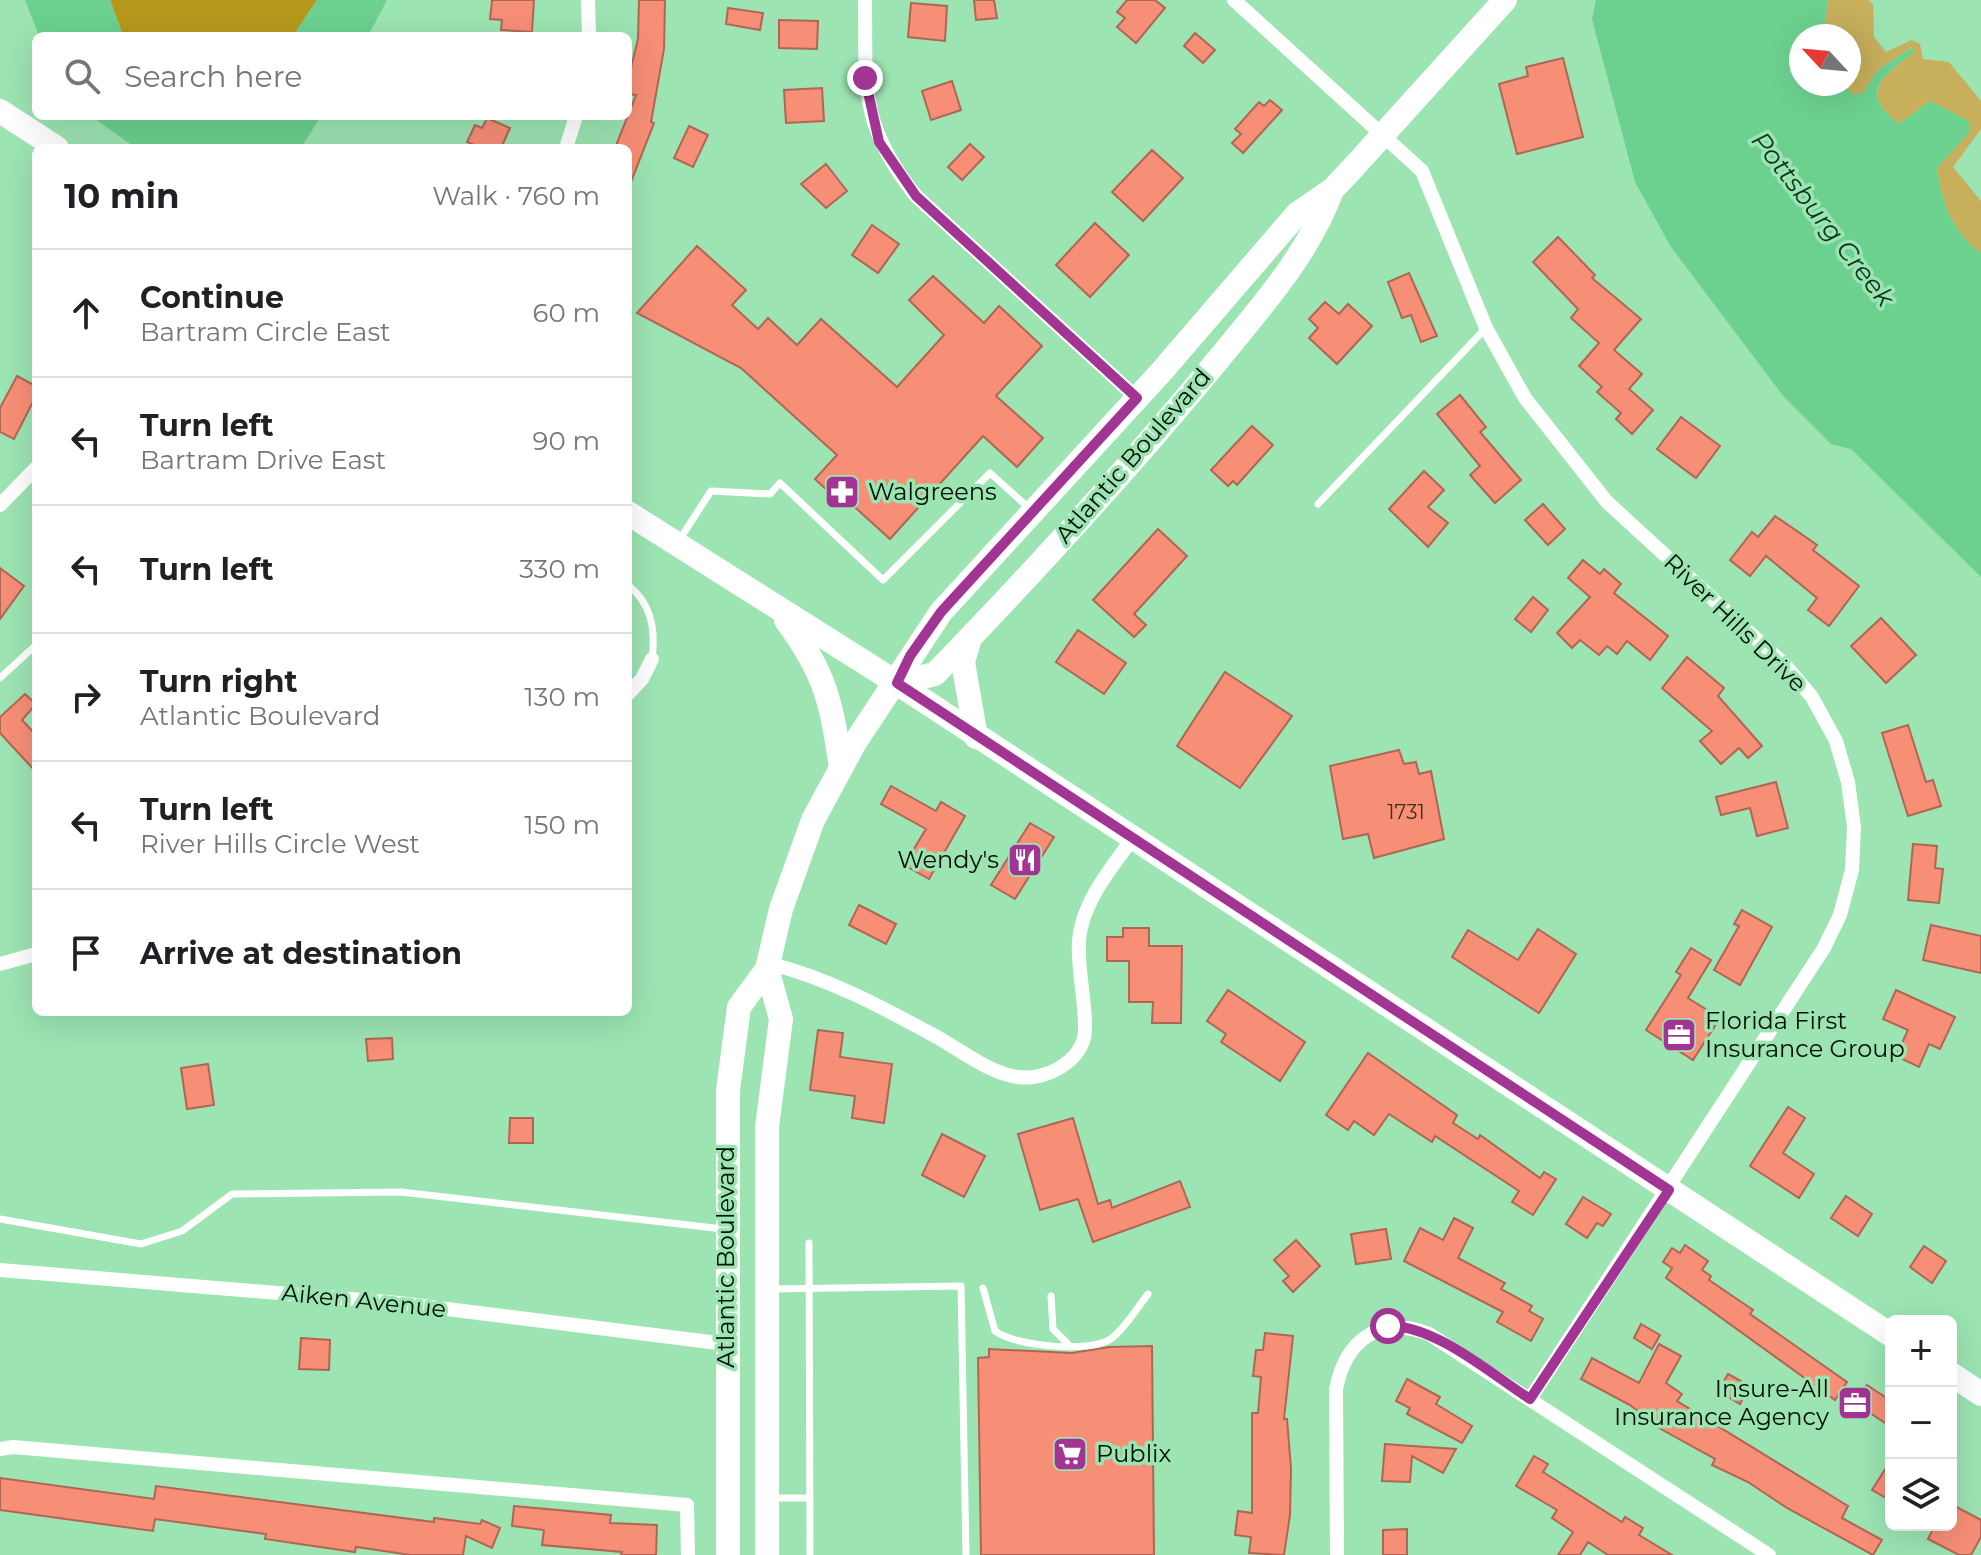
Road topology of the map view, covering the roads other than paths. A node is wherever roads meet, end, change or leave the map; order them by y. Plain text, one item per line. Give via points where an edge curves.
1 (588, 0) edge
2 (865, 0) edge
3 (1234, 0) edge
4 (1505, 0) edge
5 (589, 32) edge
6 (0, 111) edge
7 (575, 120) edge
8 (1384, 135) junction
9 (51, 144) edge
10 (567, 144) edge
11 (1332, 190) junction
12 (1486, 328) junction
13 (1137, 398) junction
14 (32, 472) edge
15 (1318, 504) dead end
16 (0, 505) edge
17 (1034, 512) junction
18 (632, 516) edge
19 (677, 544) junction
20 (632, 588) edge
21 (778, 609) junction
22 (970, 638) junction
23 (32, 649) edge
24 (652, 659) joint
25 (0, 678) edge
26 (897, 683) junction
27 (632, 690) edge
28 (976, 737) junction
29 (841, 767) junction
30 (1132, 839) junction
31 (32, 955) edge
32 (0, 964) edge
33 (768, 966) junction
34 (1669, 1190) junction
35 (0, 1219) edge
36 (726, 1230) junction
37 (809, 1243) dead end
38 (0, 1270) edge
39 (983, 1288) dead end
40 (767, 1289) junction
41 (810, 1289) junction
42 (1148, 1294) dead end
43 (1051, 1296) dead end
44 (1885, 1331) edge
45 (726, 1344) junction
46 (1070, 1345) junction
47 (1957, 1378) edge
48 (1981, 1394) edge
49 (1530, 1399) junction
50 (0, 1449) edge
51 (767, 1498) junction
52 (810, 1498) junction
53 (688, 1555) edge
54 (728, 1555) edge
55 (767, 1555) edge
56 (810, 1555) edge
57 (966, 1555) edge
58 (1337, 1555) edge
59 (1769, 1555) edge

1 - 5 street
2 - 13 street via 870,116 896,170 916,196
3 - 8 street, River Hills Drive
4 - 8 main road, Atlantic Boulevard
6 - 9 main road
7 - 10 street
8 - 11 main road, Atlantic Boulevard
8 - 12 street, River Hills Drive via 1422,171
11 - 13 main road, Atlantic Boulevard via 1297,214
11 - 22 main road, Atlantic Boulevard via 1319,226 1260,308 1139,456
12 - 15 lane
12 - 34 street, River Hills Drive via 1525,398 1607,502 1785,665 1812,697 1836,741 1848,782 1852,870 1840,915
13 - 17 main road, Atlantic Boulevard
14 - 16 street
17 - 19 lane via 990,473 883,580 780,483 770,494 711,491
17 - 26 main road, Atlantic Boulevard via 941,612
18 - 19 main road
19 - 21 main road
20 - 24 lane via 654,631
21 - 26 main road
21 - 29 main road via 815,659 831,702
22 - 26 main road, Atlantic Boulevard via 935,674
22 - 28 main road via 964,682
23 - 25 lane
24 - 27 street
26 - 28 main road
26 - 29 main road, Atlantic Boulevard
28 - 30 main road
29 - 33 main road, Atlantic Boulevard via 813,820 781,909
30 - 33 street via 1081,923 1085,1032 1081,1049 1062,1067 1031,1077 1001,1072 857,993 808,973
30 - 34 main road
31 - 32 street
33 - 36 main road, Atlantic Boulevard via 739,1007 727,1102
33 - 40 main road, Atlantic Boulevard via 781,1019 767,1127
34 - 44 main road
34 - 49 street, River Hills Drive
35 - 36 lane via 141,1244 182,1231 232,1194 401,1192
36 - 45 main road, Atlantic Boulevard
37 - 41 lane
38 - 45 street, Aiken Avenue via 399,1303
39 - 46 lane via 995,1331 1006,1340
40 - 41 lane
40 - 51 main road, Atlantic Boulevard
41 - 52 lane
41 - 57 lane via 961,1286
42 - 46 lane via 1110,1340
43 - 46 lane via 1053,1329
45 - 54 main road, Atlantic Boulevard
47 - 48 main road
49 - 58 street via 1407,1325 1370,1334 1349,1354 1336,1389
49 - 59 street
50 - 53 street via 687,1505
51 - 52 lane
51 - 55 main road, Atlantic Boulevard
52 - 56 lane

